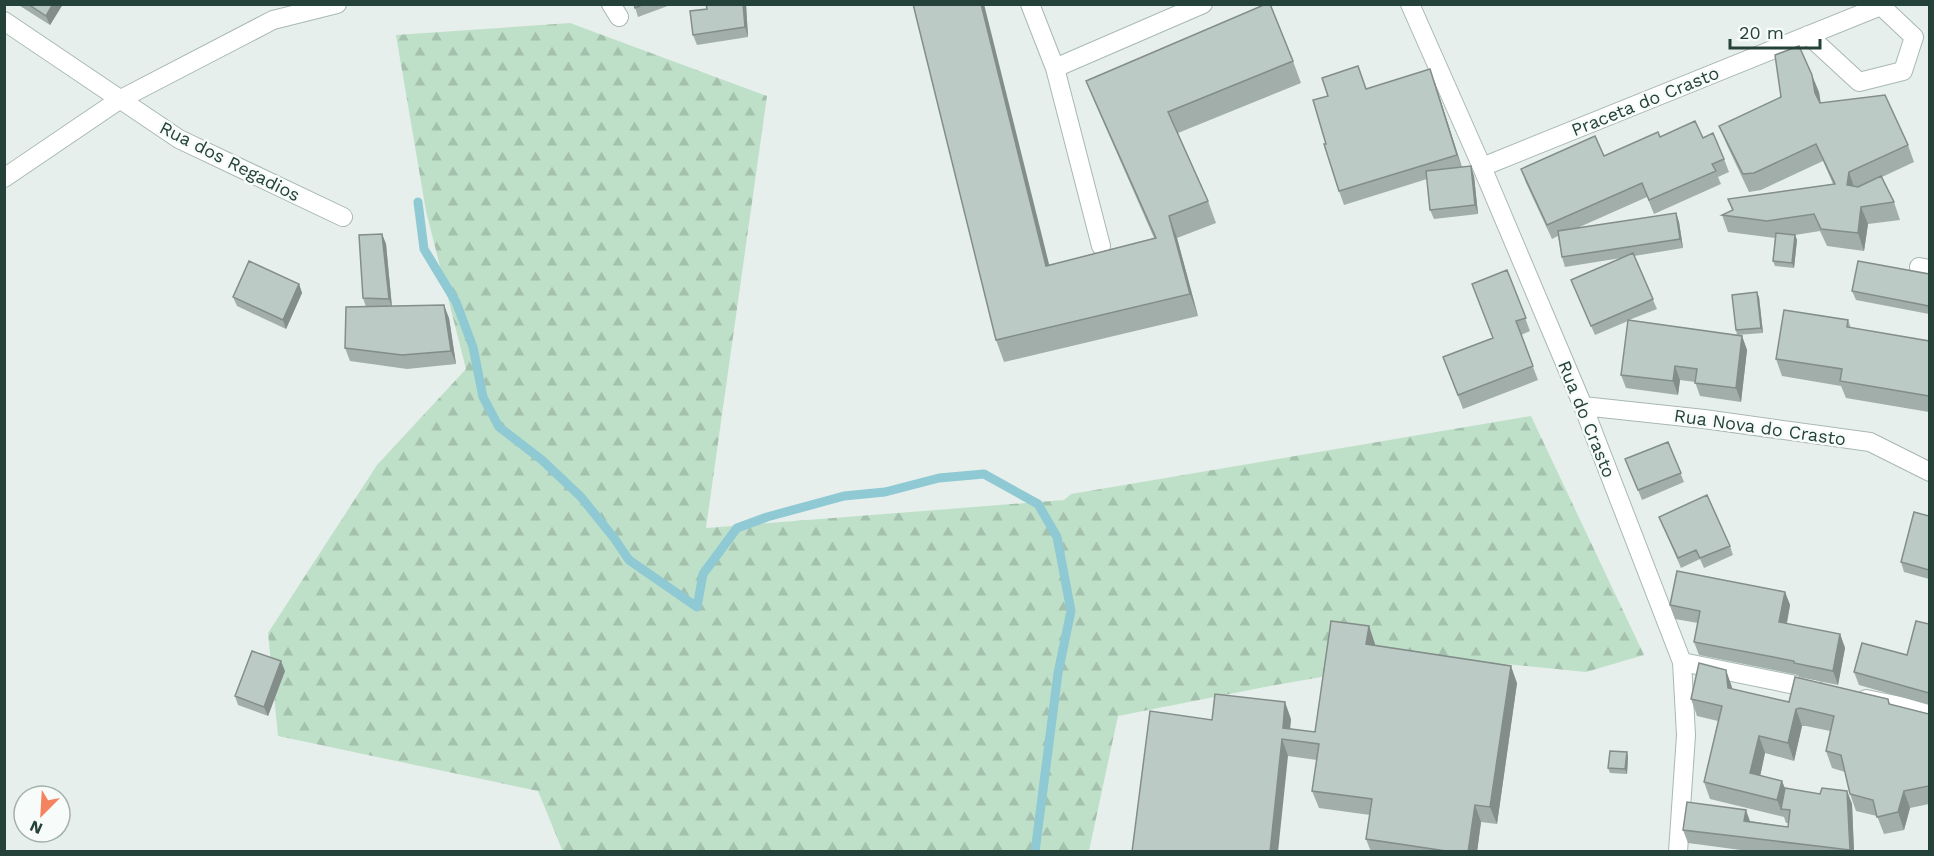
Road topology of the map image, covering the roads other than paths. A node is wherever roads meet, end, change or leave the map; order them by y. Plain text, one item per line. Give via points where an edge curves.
1 (337, 4) edge
2 (1030, 4) edge
3 (1203, 4) edge
4 (1410, 4) edge
5 (4, 21) edge
6 (1808, 35) junction
7 (1055, 68) junction
8 (119, 100) junction
9 (1482, 167) junction
10 (4, 178) edge
11 (343, 217) dead end
12 (1101, 246) dead end
13 (1583, 406) junction
14 (1929, 472) edge
15 (1682, 662) junction
16 (1828, 692) edge
17 (1851, 696) edge
18 (1929, 712) edge
19 (1678, 852) edge

1 - 8 street via 273,20
2 - 7 street
3 - 7 street
4 - 9 street, Rua do Crasto
5 - 8 street, Rua dos Regadios
6 - 6 street, Praceta do Crasto via 1881,6 1914,37 1903,71 1860,81
6 - 9 street, Praceta do Crasto
7 - 12 street
8 - 10 street
8 - 11 street, Rua dos Regadios via 179,140
9 - 13 street, Rua do Crasto
13 - 14 street, Rua Nova do Crasto via 1870,442
13 - 15 street, Rua do Crasto
15 - 16 street
15 - 19 street, Rua do Crasto via 1686,735
17 - 18 street

